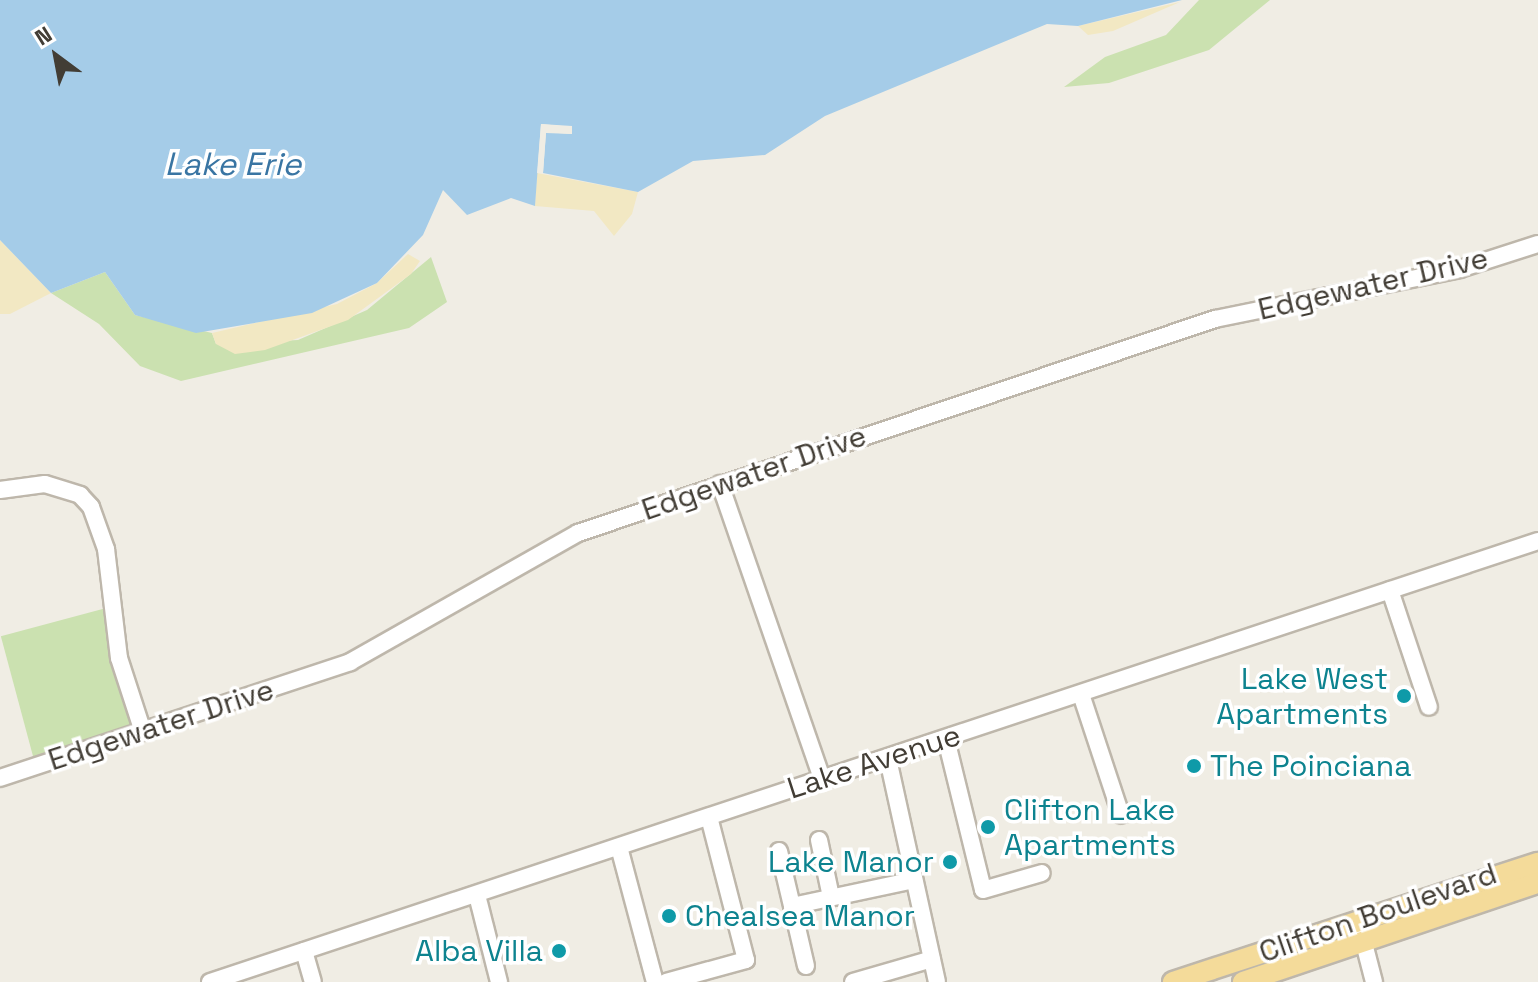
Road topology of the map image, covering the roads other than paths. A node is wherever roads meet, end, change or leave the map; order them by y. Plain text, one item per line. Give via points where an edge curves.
1 (1538, 244) edge
2 (720, 484) junction
3 (0, 490) edge
4 (1538, 541) edge
5 (1390, 590) junction
6 (1081, 694) junction
7 (1429, 707) dead end
8 (143, 732) junction
9 (946, 739) junction
10 (888, 759) junction
11 (0, 778) edge
12 (822, 779) junction
13 (1121, 815) dead end
14 (709, 817) junction
15 (819, 840) dead end
16 (619, 847) junction
17 (779, 851) dead end
18 (1538, 863) edge
19 (1042, 873) dead end
20 (914, 880) junction
21 (1538, 883) edge
22 (477, 895) junction
23 (831, 897) junction
24 (792, 906) junction
25 (1358, 920) junction
26 (1364, 942) junction
27 (304, 951) junction
28 (932, 959) junction
29 (806, 966) dead end
30 (210, 982) edge
31 (313, 982) edge
32 (499, 982) edge
33 (655, 982) edge
34 (666, 982) edge
35 (853, 982) edge
36 (937, 982) edge
37 (1173, 982) edge
38 (1243, 982) edge
39 (1374, 982) edge

1 - 2 street, Edgewater Drive via 1460,269 1215,319
2 - 8 street, Edgewater Drive via 578,533 350,662
2 - 12 street
3 - 8 street via 45,484 80,495 91,507 106,549 119,658
4 - 5 street, Lake Avenue
5 - 6 street, Lake Avenue
5 - 7 street
6 - 9 street, Lake Avenue
6 - 13 street
8 - 11 street, Edgewater Drive
9 - 10 street, Lake Avenue
9 - 19 street via 983,890
10 - 12 street, Lake Avenue
10 - 20 street
12 - 14 street, Lake Avenue
14 - 16 street, Lake Avenue
14 - 34 street via 746,960
15 - 23 street
16 - 22 street, Lake Avenue
16 - 33 street
17 - 24 street
18 - 25 main road, Clifton Boulevard
20 - 23 street
20 - 28 street
21 - 26 main road, Clifton Boulevard
22 - 27 street, Lake Avenue
22 - 32 street
23 - 24 street
24 - 29 street
25 - 26 street
25 - 37 main road, Clifton Boulevard
26 - 38 main road, Clifton Boulevard
26 - 39 street
27 - 30 street, Lake Avenue
27 - 31 street
28 - 35 street
28 - 36 street

